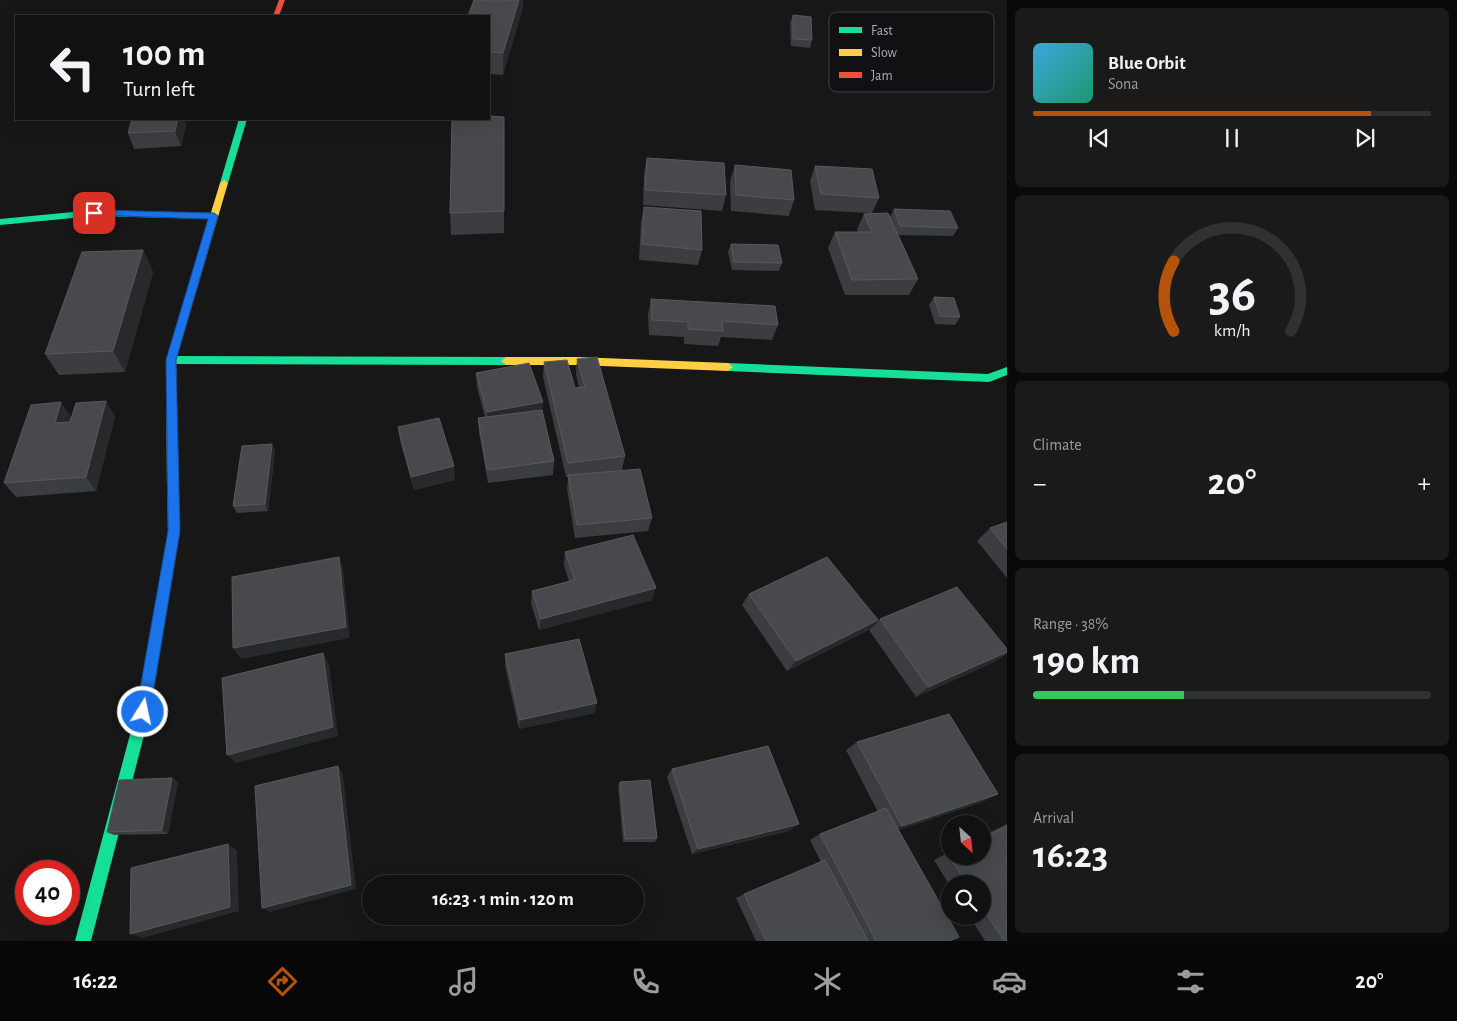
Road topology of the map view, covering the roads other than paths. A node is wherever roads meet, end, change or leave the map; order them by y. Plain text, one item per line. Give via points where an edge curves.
1 (282, 0) edge
2 (276, 15) edge
3 (243, 120) edge
4 (214, 216) junction
5 (0, 222) edge
6 (171, 360) junction
7 (1007, 371) edge
8 (83, 941) edge

1 - 2 street
3 - 4 street
4 - 5 street via 94,213
4 - 6 street
6 - 7 street via 577,361 989,378
6 - 8 street via 174,531 143,712

